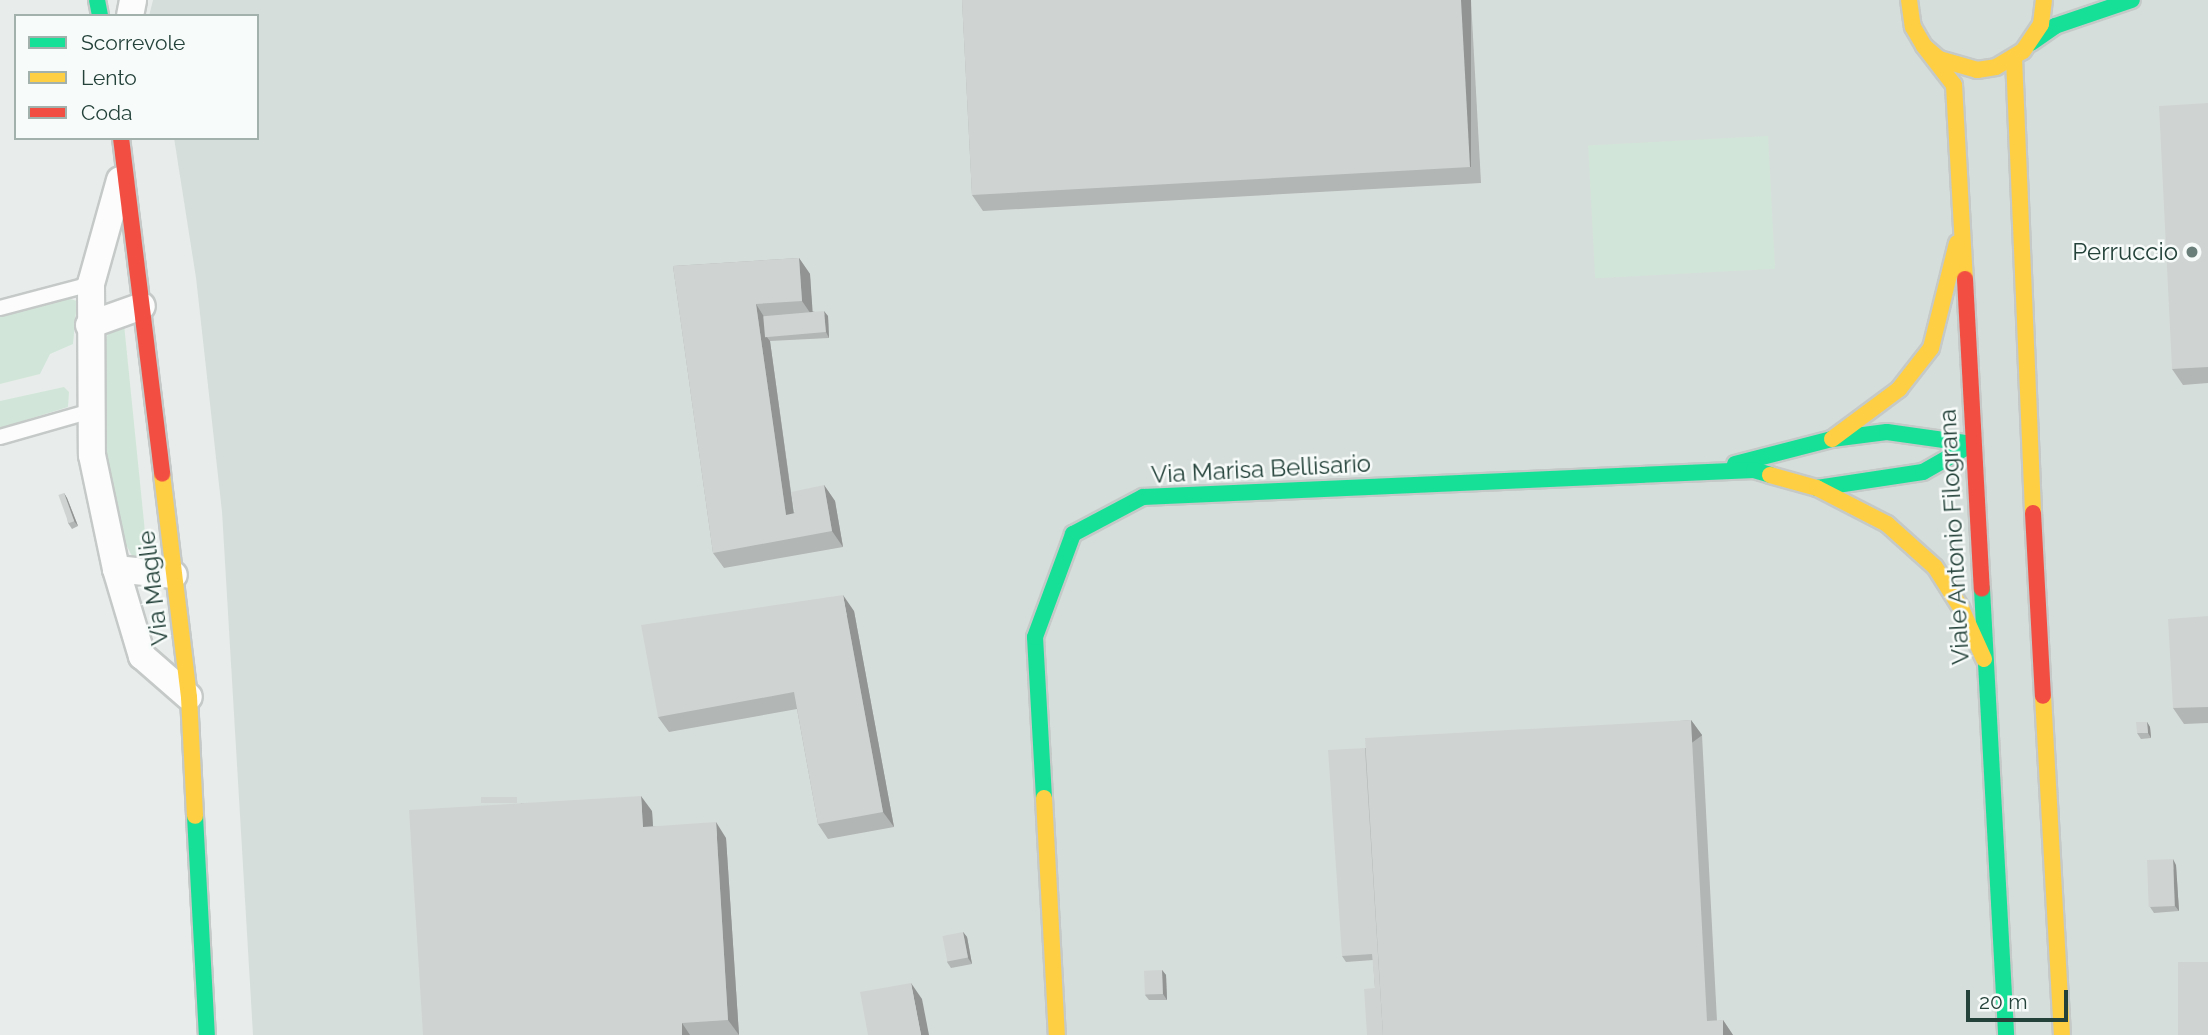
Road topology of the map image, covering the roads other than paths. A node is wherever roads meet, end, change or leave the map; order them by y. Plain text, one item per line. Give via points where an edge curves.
1 (1909, 0) edge
2 (2044, 0) edge
3 (2132, 0) edge
4 (2031, 43) junction
5 (1924, 46) junction
6 (2014, 58) junction
7 (121, 140) edge
8 (125, 165) junction
9 (1961, 224) junction
10 (91, 284) junction
11 (142, 306) junction
12 (0, 308) edge
13 (89, 325) junction
14 (88, 412) junction
15 (0, 437) edge
16 (1832, 439) junction
17 (1994, 443) dead end
18 (1972, 444) junction
19 (1716, 469) junction
20 (1817, 488) junction
21 (116, 569) junction
22 (174, 575) junction
23 (1984, 659) junction
24 (189, 697) junction
25 (207, 1035) edge
26 (1057, 1035) edge
27 (2006, 1035) edge
28 (2062, 1035) edge

1 - 5 street, Viale Antonio Filograna via 1913,27
2 - 4 street via 2041,24
3 - 4 street via 2055,26
4 - 6 street
5 - 6 street via 1939,59 1977,70
5 - 9 street, Viale Antonio Filograna via 1954,85
6 - 28 street via 2023,443
7 - 8 street, Via Maglie
8 - 10 street
8 - 11 street, Via Maglie
9 - 16 street, Via Marisa Bellisario via 1931,348 1899,389
9 - 18 street, Viale Antonio Filograna
10 - 12 lane
10 - 13 street
11 - 13 street
11 - 22 street, Via Maglie
13 - 14 street
14 - 15 lane
14 - 21 street via 92,455
16 - 18 street, Via Marisa Bellisario via 1887,432
16 - 19 street, Via Marisa Bellisario
17 - 18 street
18 - 20 street, Via Marisa Bellisario via 1923,472
18 - 23 street, Viale Antonio Filograna
19 - 20 street, Via Marisa Bellisario via 1754,470
19 - 26 street, Via Marisa Bellisario via 1143,497 1073,534 1035,637
20 - 23 street, Via Marisa Bellisario via 1887,524 1935,566
21 - 22 street
21 - 24 street via 142,656
22 - 24 street, Via Maglie
23 - 27 street, Viale Antonio Filograna
24 - 25 street, Via Maglie

